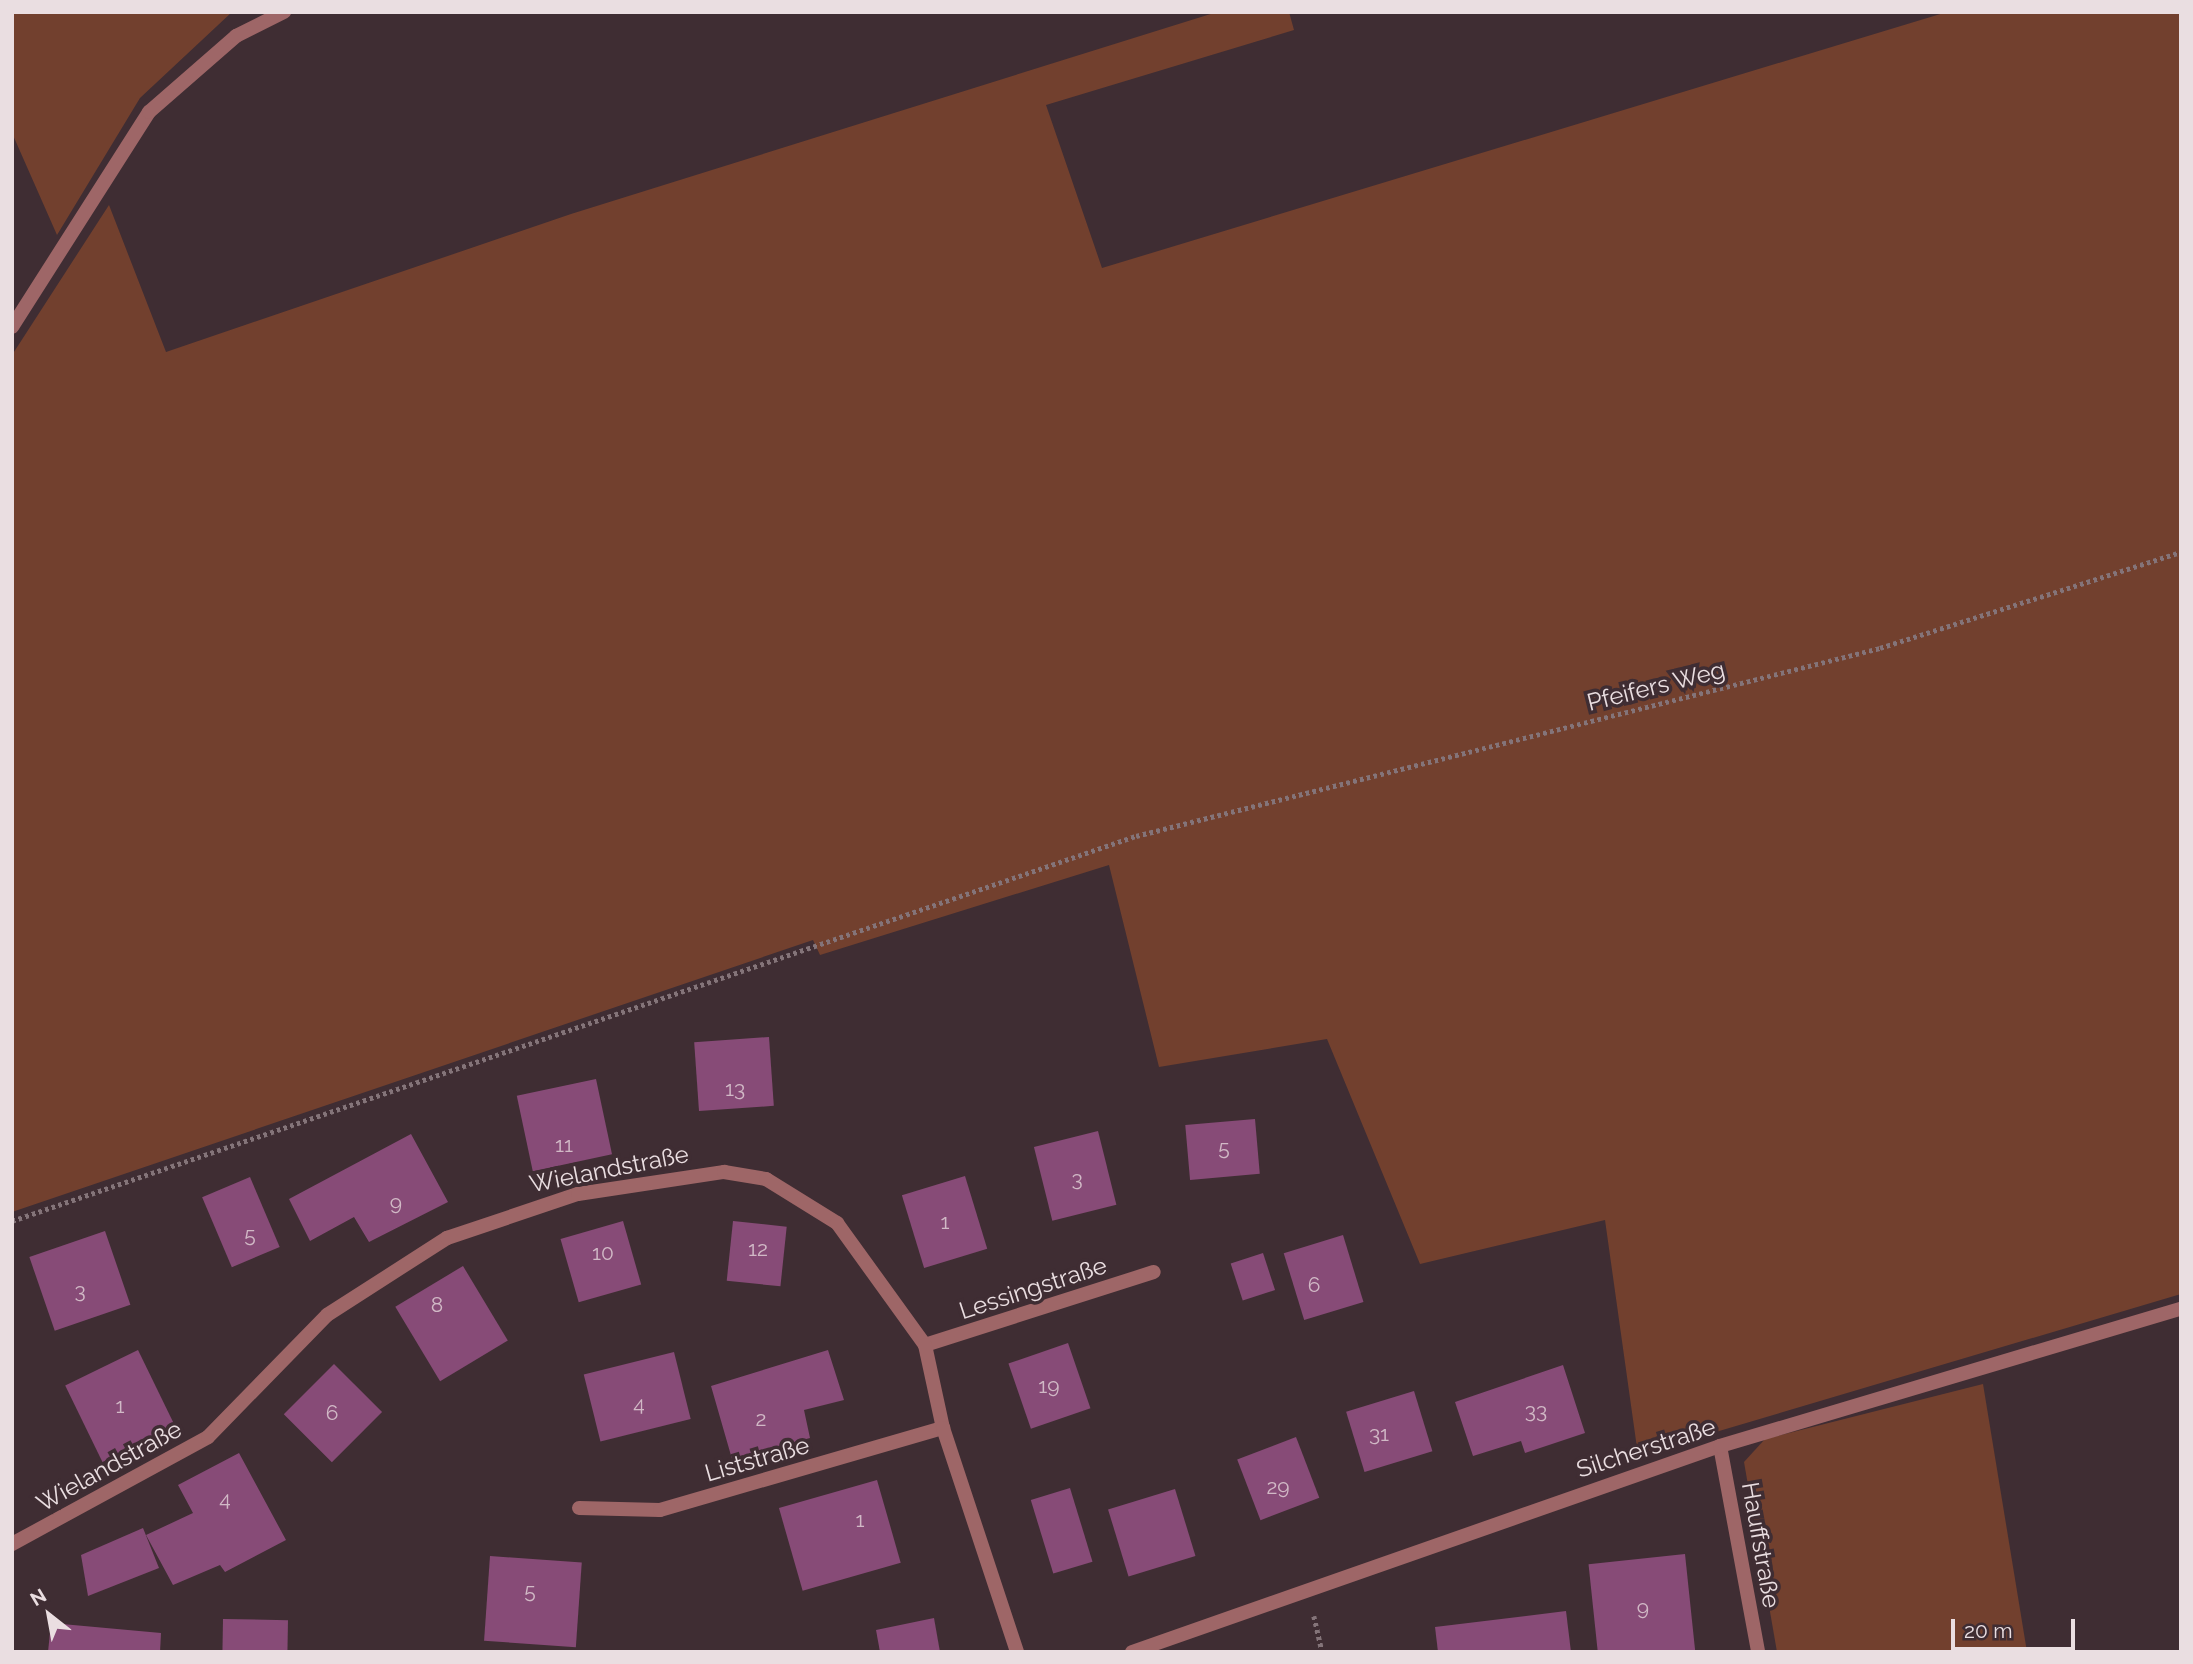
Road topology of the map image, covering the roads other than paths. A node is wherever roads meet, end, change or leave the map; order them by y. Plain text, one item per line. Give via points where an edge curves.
1 (284, 12) edge
2 (12, 327) edge
3 (1154, 1272) dead end
4 (2181, 1309) edge
5 (925, 1345) junction
6 (943, 1428) junction
7 (1720, 1446) junction
8 (579, 1508) dead end
9 (12, 1545) edge
10 (1017, 1652) edge
11 (1132, 1652) edge
12 (1758, 1652) edge

1 - 2 street via 236,36 149,112
3 - 5 street, Lessingstraße
4 - 7 street, Silcherstraße
5 - 6 street, Wielandstraße
5 - 9 street, Wielandstraße via 837,1223 766,1179 724,1172 674,1175 578,1194 447,1238 351,1296 297,1341 208,1437
6 - 8 street, Liststraße via 660,1510
6 - 10 street, Wielandstraße
7 - 11 street, Silcherstraße
7 - 12 street, Hauffstraße

